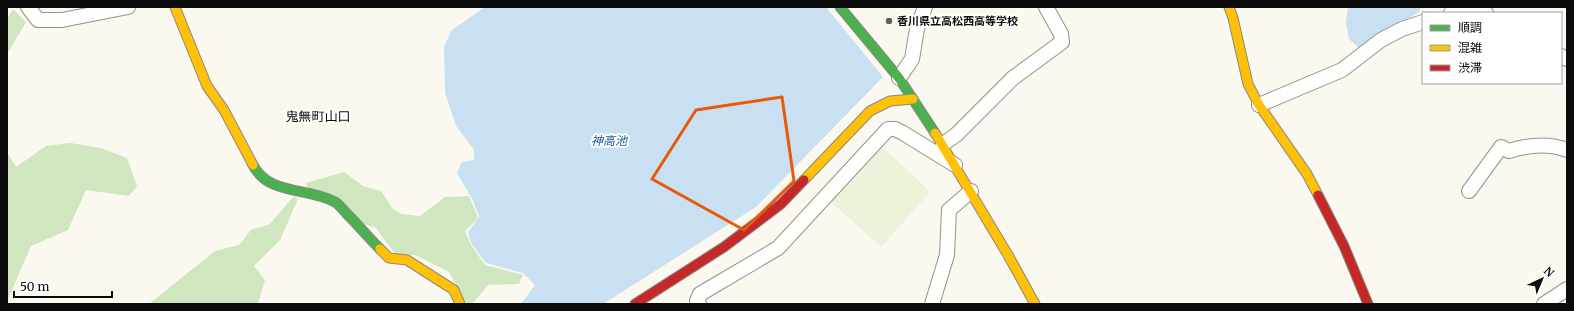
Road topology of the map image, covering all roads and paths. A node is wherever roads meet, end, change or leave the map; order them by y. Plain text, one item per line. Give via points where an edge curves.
1 (28, 7) edge
2 (128, 7) edge
3 (175, 7) edge
4 (840, 7) edge
5 (925, 7) edge
6 (1046, 7) edge
7 (1229, 7) edge
8 (1455, 12) edge
9 (1483, 12) edge
10 (1422, 22) edge
11 (899, 78) junction
12 (913, 99) junction
13 (1259, 105) junction
14 (942, 144) junction
15 (1567, 150) edge
16 (955, 166) junction
17 (971, 191) junction
18 (1469, 191) dead end
19 (936, 289) junction
20 (1567, 289) edge
21 (460, 304) edge
22 (635, 304) edge
23 (699, 304) edge
24 (932, 304) edge
25 (939, 304) edge
26 (1035, 304) edge
27 (1368, 304) edge
28 (1544, 304) edge

1 - 2 street via 38,20 62,20
3 - 21 street via 206,86 224,110 257,173 272,184 323,197 336,204 389,258 407,260 454,290
4 - 11 street
5 - 11 street via 917,29 912,59
6 - 14 street via 1061,34 1062,42 1013,78 956,135
7 - 13 street via 1248,84
8 - 9 street via 1469,8
10 - 13 street via 1381,40 1342,70
11 - 12 street
12 - 14 street
12 - 22 street via 882,103 870,111 781,204 724,247
13 - 27 street via 1308,174 1344,246
14 - 16 street
15 - 18 street via 1555,146 1534,145 1509,151 1501,147
16 - 17 street
16 - 23 street via 895,128 888,130 778,248 700,294
17 - 19 street via 948,210 947,255
17 - 26 street
19 - 24 street
19 - 25 street
20 - 28 street

